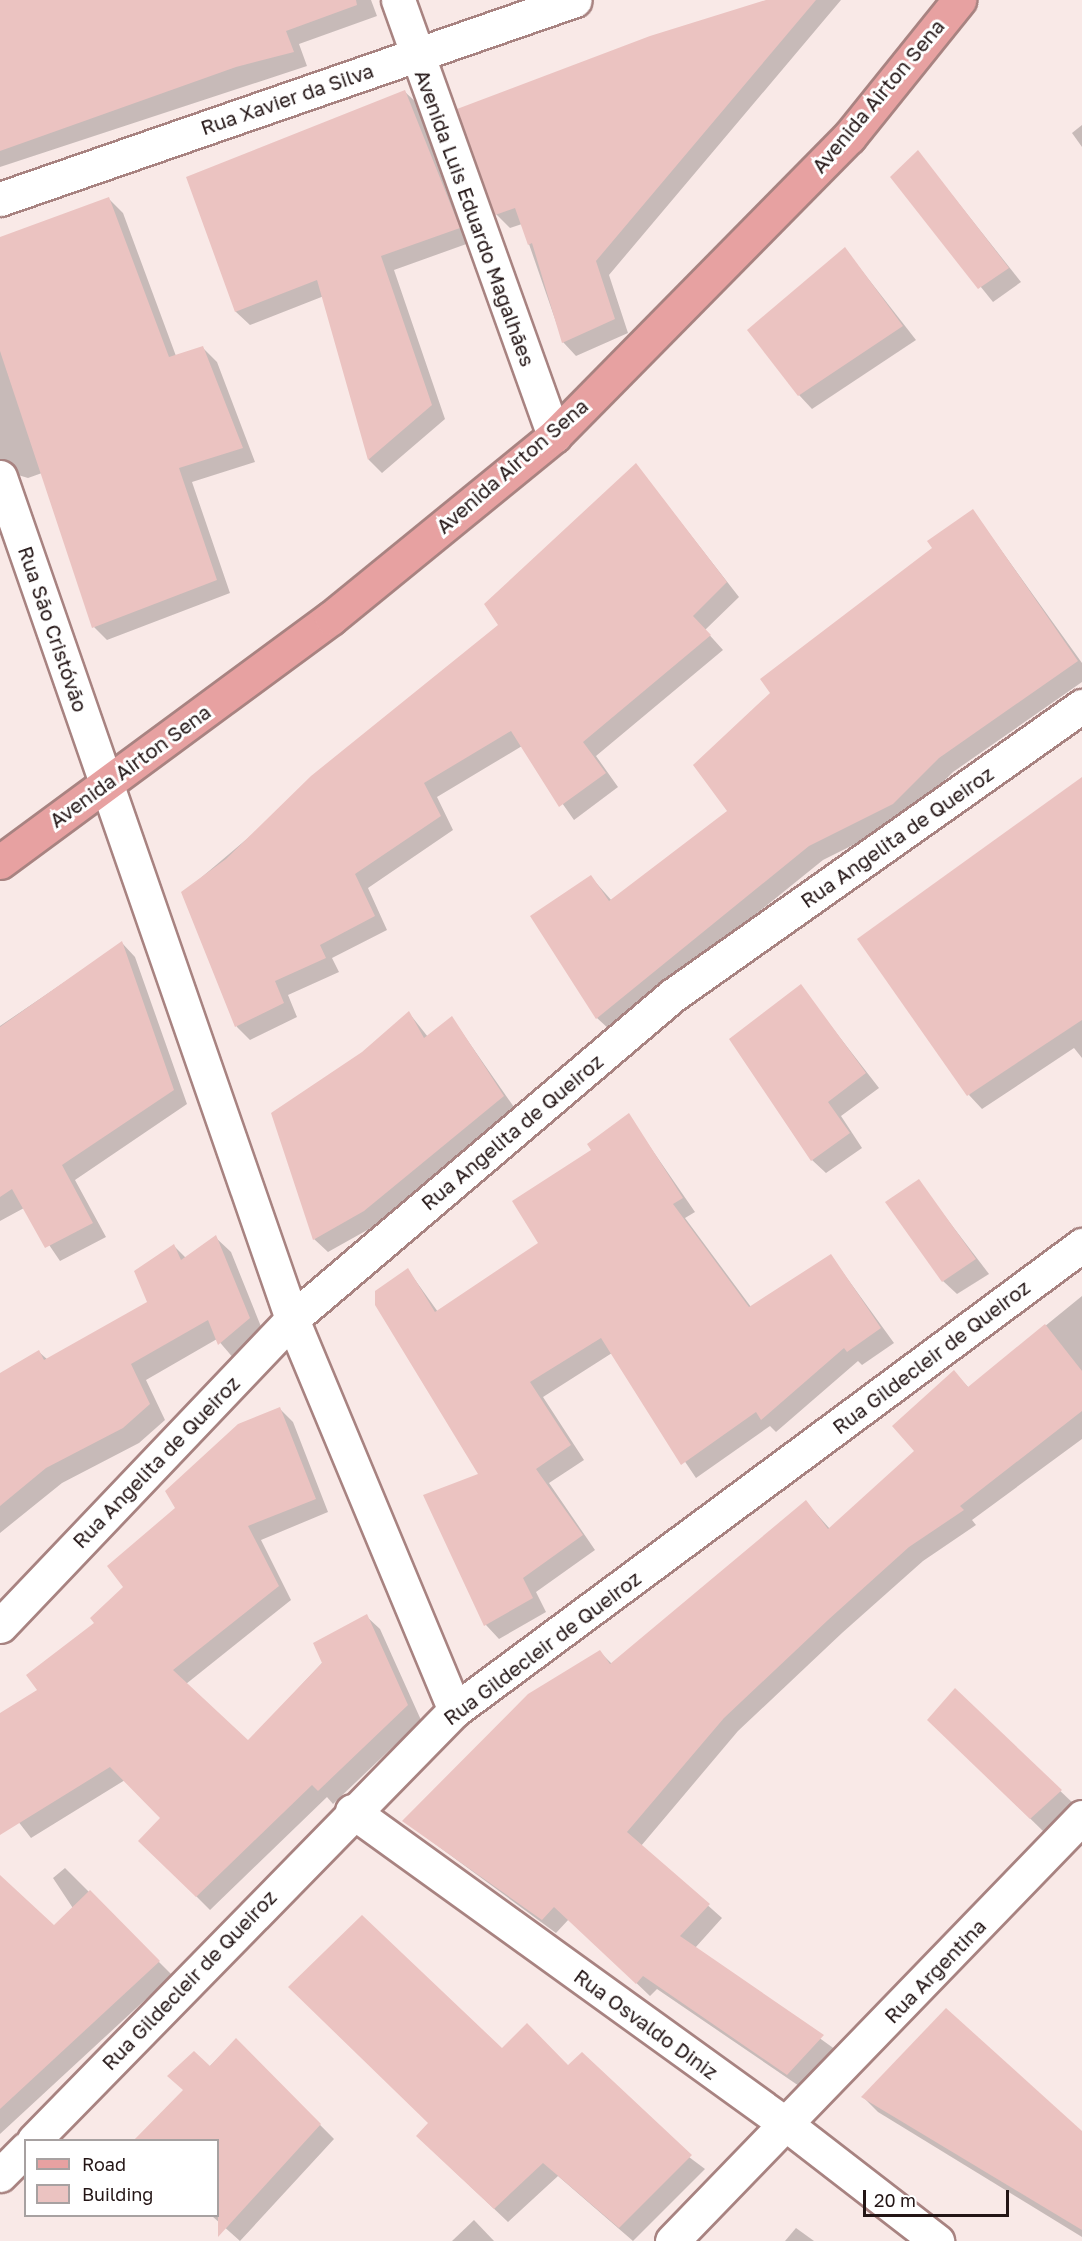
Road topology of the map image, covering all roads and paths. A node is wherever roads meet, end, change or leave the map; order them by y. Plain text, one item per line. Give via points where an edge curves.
1 (398, 0) edge
2 (575, 0) edge
3 (959, 0) edge
4 (416, 54) junction
5 (0, 199) edge
6 (554, 436) junction
7 (0, 477) edge
8 (1082, 706) edge
9 (107, 782) junction
10 (0, 862) edge
11 (1082, 1245) edge
12 (292, 1319) junction
13 (0, 1626) edge
14 (455, 1710) junction
15 (352, 1811) junction
16 (1082, 1817) edge
17 (787, 2125) junction
18 (35, 2139) edge
19 (24, 2151) edge
20 (0, 2175) edge
21 (672, 2241) edge
22 (937, 2241) edge

1 - 4 street, Avenida Luis Eduardo Magalhães
2 - 4 street, Rua Xavier da Silva
3 - 6 main road, Avenida Airton Sena via 849,137
4 - 5 street, Rua Xavier da Silva
4 - 6 street, Avenida Luis Eduardo Magalhães
6 - 9 main road, Avenida Airton Sena via 331,618
7 - 9 street, Rua São Cristóvão
8 - 12 street, Rua Angelita de Queiroz via 673,995
9 - 10 main road, Avenida Airton Sena
9 - 12 street, Rua São Cristóvão
11 - 14 street, Rua Gildecleir de Queiroz
12 - 13 street, Rua Angelita de Queiroz
12 - 14 street, Rua São Cristóvão
14 - 15 street, Rua Gildecleir de Queiroz
15 - 17 street, Rua Osvaldo Diniz
15 - 18 street, Rua Gildecleir de Queiroz
16 - 17 street, Rua Argentina
17 - 21 street, Rua Argentina
17 - 22 street, Rua Osvaldo Diniz
19 - 20 street

